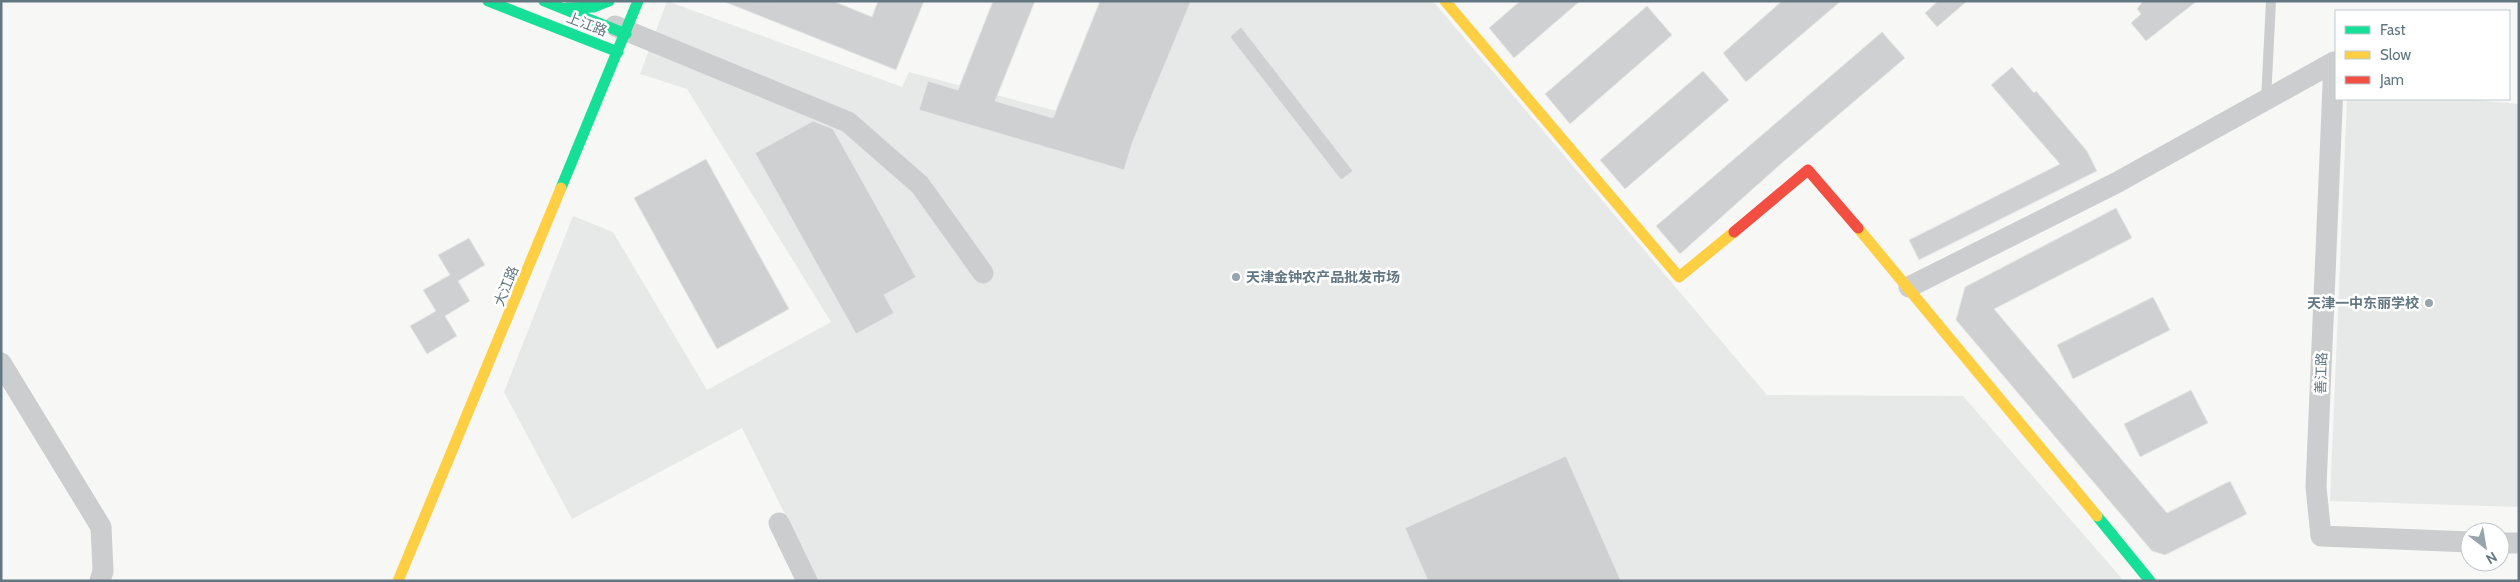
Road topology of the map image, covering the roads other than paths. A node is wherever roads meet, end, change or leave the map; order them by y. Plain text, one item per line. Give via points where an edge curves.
1 (488, 1) edge
2 (544, 1) edge
3 (609, 1) edge
4 (633, 1) edge
5 (638, 1) edge
6 (1445, 1) edge
7 (2271, 1) edge
8 (560, 8) junction
9 (618, 21) edge
10 (554, 27) junction
11 (607, 48) junction
12 (618, 52) junction
13 (2266, 101) junction
14 (983, 272) dead end
15 (1909, 286) junction
16 (1, 363) edge
17 (779, 523) dead end
18 (2460, 542) edge
19 (100, 581) edge
20 (390, 581) edge
21 (398, 581) edge
22 (807, 581) edge
23 (2150, 581) edge

1 - 10 street, 上江路
2 - 8 street, 上江路
3 - 8 street via 594,7
4 - 9 street
5 - 9 street, 大江路
6 - 15 street via 1679,277 1808,170
7 - 13 lane
8 - 9 street, 上江路
9 - 10 street via 576,28
9 - 11 street, 大江路
9 - 12 street, 大江路
9 - 14 street via 848,122 920,185
10 - 11 street, 上江路
11 - 12 street, 上江路
11 - 20 street, 大江路 via 450,443
12 - 21 street, 大江路
13 - 15 street via 2116,183
13 - 18 street, 善江路 via 2334,62 2316,487 2321,536
15 - 23 street
16 - 19 street via 101,527 103,571
17 - 22 street

